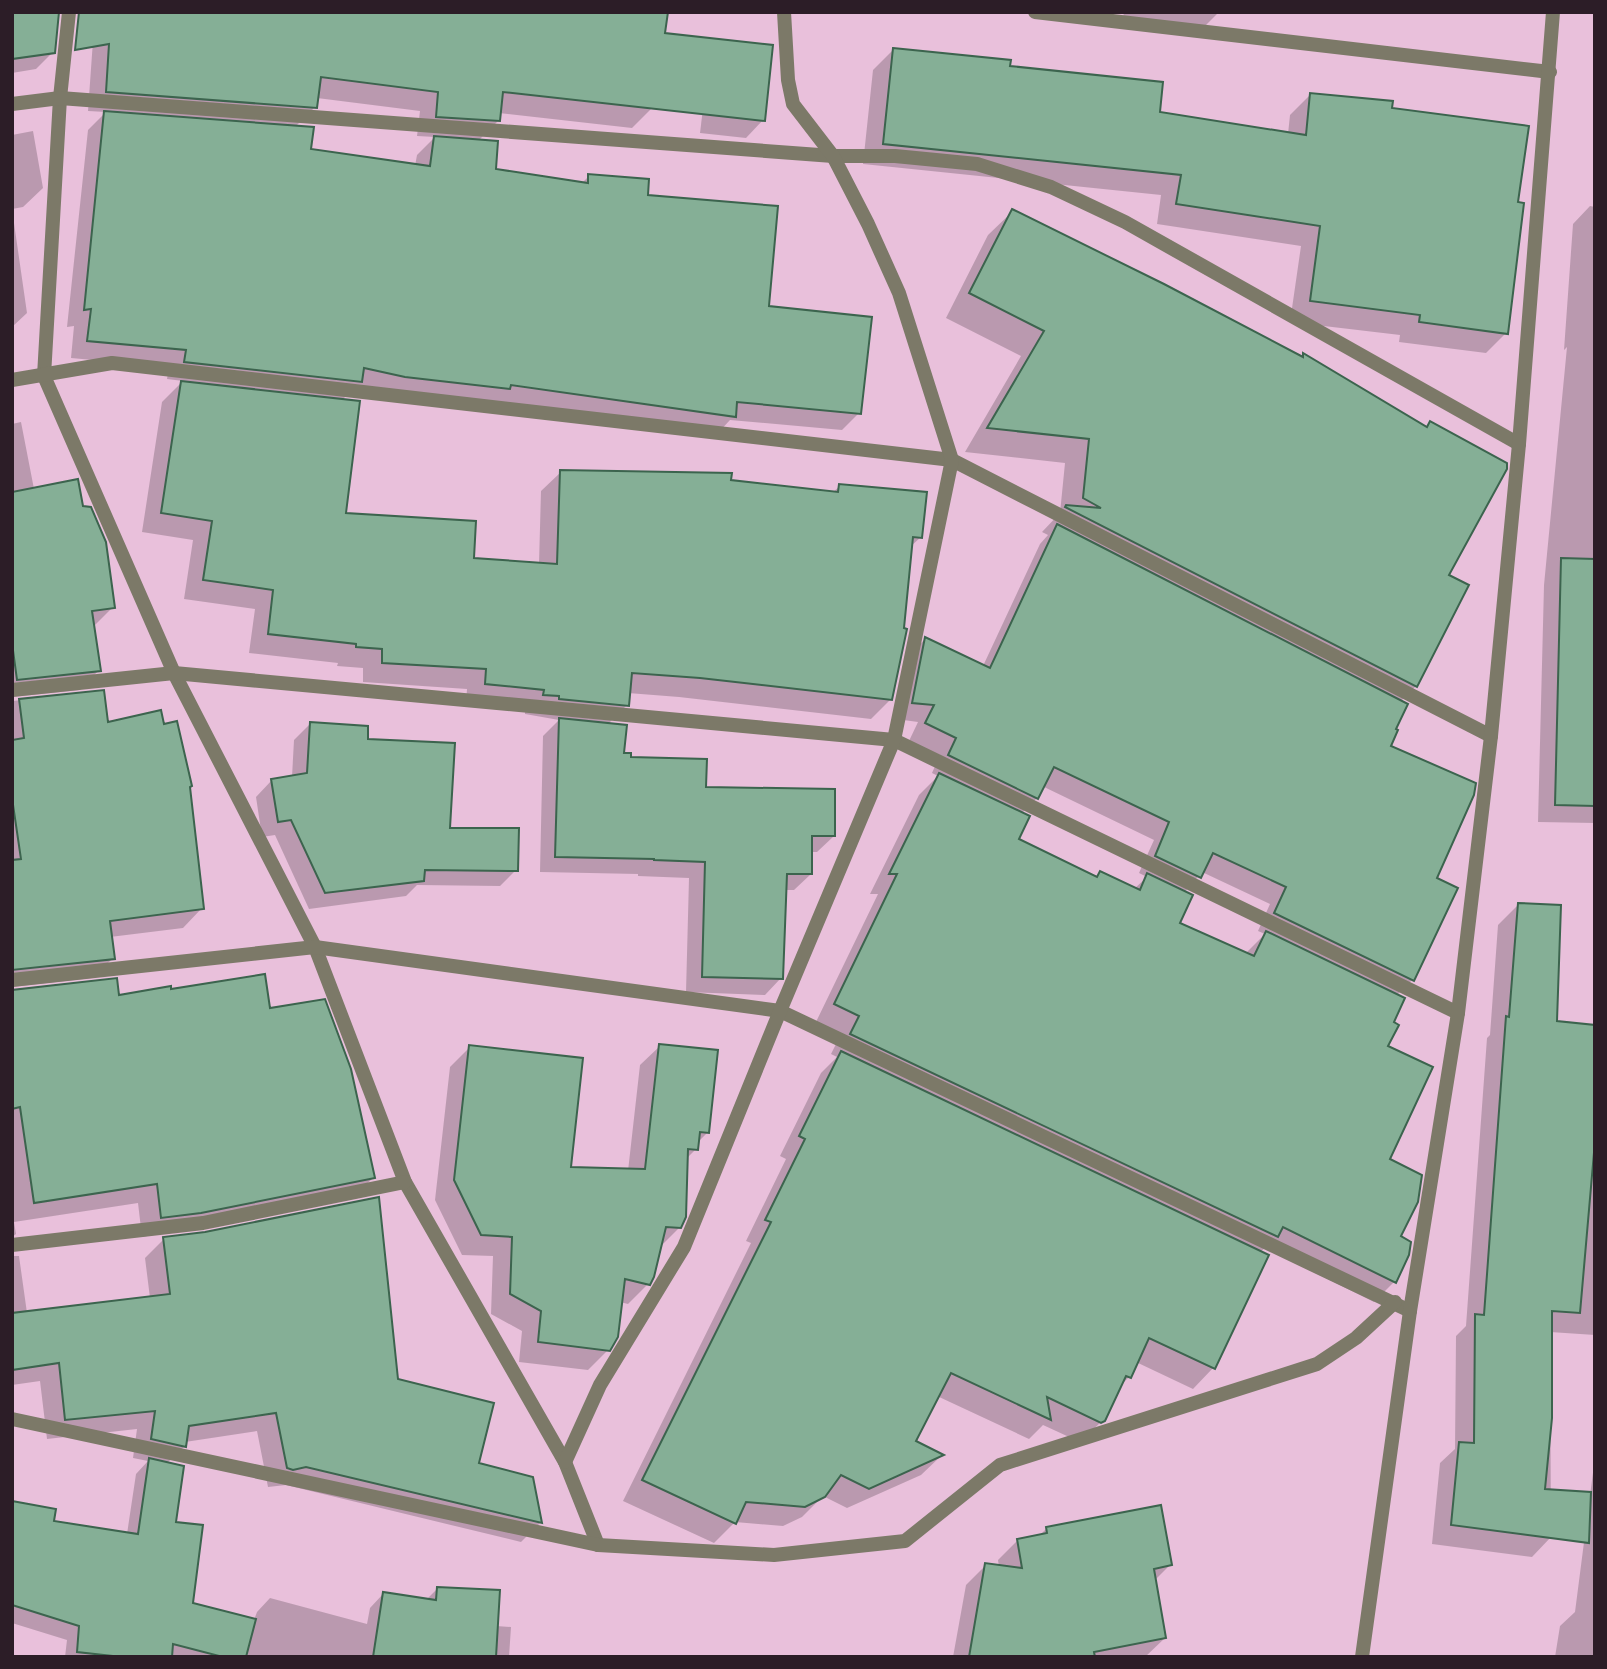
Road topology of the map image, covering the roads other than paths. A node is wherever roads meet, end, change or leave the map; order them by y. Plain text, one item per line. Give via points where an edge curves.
1 (69, 12) edge
2 (784, 12) edge
3 (1035, 12) edge
4 (1553, 12) edge
5 (1061, 14) edge
6 (1550, 72) junction
7 (60, 98) junction
8 (12, 104) edge
9 (833, 156) junction
10 (44, 376) junction
11 (12, 380) edge
12 (1519, 444) junction
13 (952, 460) junction
14 (174, 673) junction
15 (12, 690) edge
16 (1491, 736) junction
17 (894, 740) junction
18 (315, 947) junction
19 (12, 980) edge
20 (780, 1010) junction
21 (1458, 1013) junction
22 (405, 1182) junction
23 (12, 1245) edge
24 (1395, 1302) junction
25 (1410, 1311) junction
26 (12, 1419) edge
27 (565, 1462) junction
28 (598, 1545) junction
29 (1362, 1657) edge

1 - 7 street
2 - 9 street via 793,104
3 - 5 street
4 - 6 street
5 - 6 street
6 - 12 street
7 - 8 street
7 - 9 street
7 - 10 street
9 - 12 street via 977,164 1051,187 1125,222
9 - 13 street via 899,293
10 - 11 street
10 - 13 street via 112,363
10 - 14 street
12 - 16 street
13 - 16 street
13 - 17 street
14 - 15 street
14 - 17 street
14 - 18 street
16 - 21 street
17 - 20 street
17 - 21 street
18 - 19 street
18 - 20 street
18 - 22 street
20 - 24 street
20 - 27 street via 684,1247 600,1385
21 - 25 street
22 - 23 street via 202,1223
22 - 27 street
24 - 25 street
24 - 28 street via 1356,1338 1317,1364 1000,1465 905,1541 774,1555
25 - 29 street
26 - 28 street
27 - 28 street

